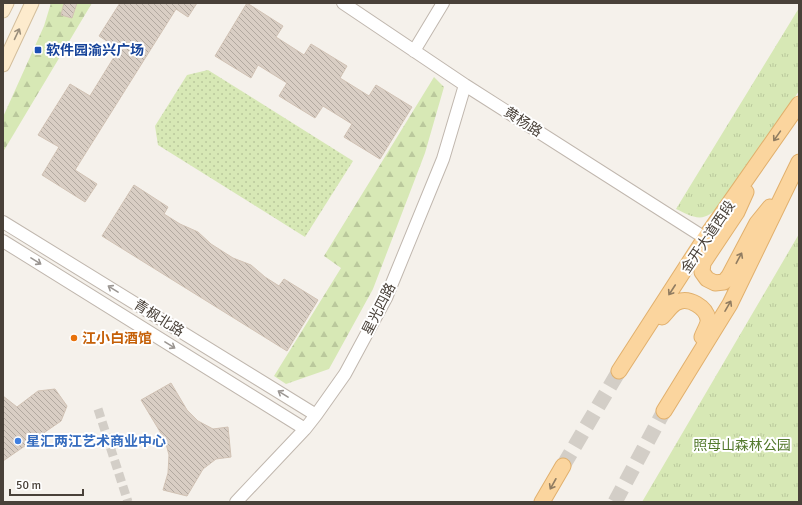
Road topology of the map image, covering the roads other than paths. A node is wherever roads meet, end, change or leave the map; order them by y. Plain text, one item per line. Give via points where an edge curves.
1 (7, 3) edge
2 (32, 3) edge
3 (343, 3) edge
4 (443, 3) edge
5 (3, 11) edge
6 (414, 51) junction
7 (3, 65) edge
8 (465, 84) junction
9 (799, 104) edge
10 (759, 162) junction
11 (799, 162) edge
12 (785, 189) junction
13 (3, 222) edge
14 (705, 238) junction
15 (3, 241) edge
16 (639, 340) junction
17 (690, 368) junction
18 (619, 371) tunnel mouth
19 (664, 411) tunnel mouth
20 (316, 415) junction
21 (304, 429) junction
22 (563, 466) tunnel mouth
23 (236, 502) edge
24 (542, 502) edge

1 - 5 main road
7 -> 2 main road
3 - 6 street, 黄杨路
4 - 6 street
6 - 8 street, 黄杨路
8 - 14 street, 黄杨路
8 - 20 street, 星光四路 via 443,159 386,298 345,374
9 -> 10 main road, 金开大道西段
10 -> 12 main road via 737,212 703,263 702,272 706,278 715,283 724,282 757,223
10 - 14 main road, 金开大道西段
11 - 12 main road
17 -> 12 main road via 730,304
20 -> 13 street, 青枫北路
14 -> 16 main road, 金开大道西段
15 -> 21 street, 青枫北路
16 - 17 main road via 677,302 694,302 707,313 708,321
16 - 18 main road, 金开大道西段
17 - 19 main road
20 - 21 street, 星光四路
21 - 23 street, 星光四路
22 -> 24 main road

